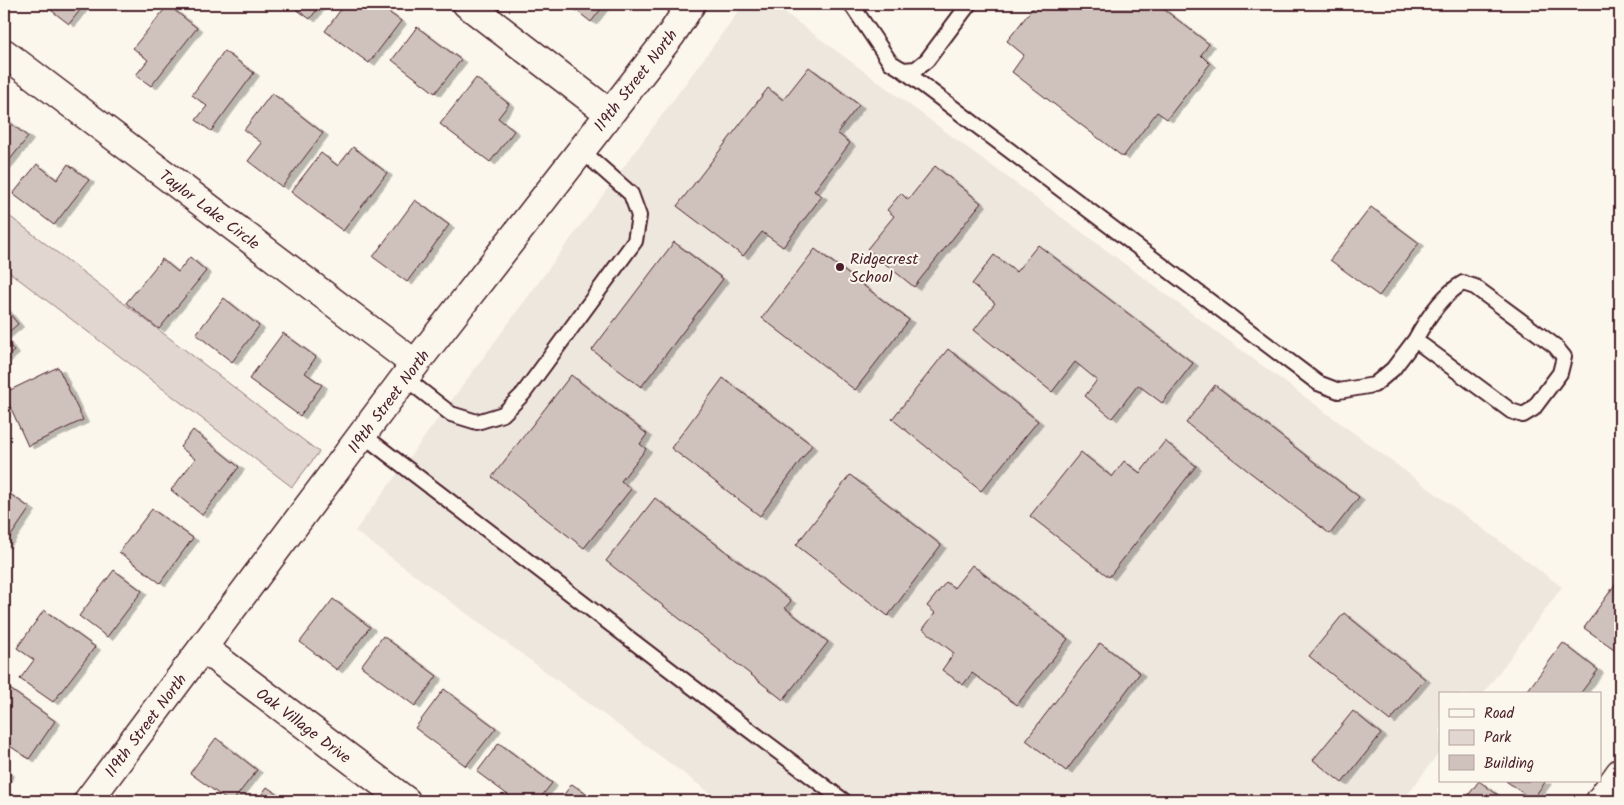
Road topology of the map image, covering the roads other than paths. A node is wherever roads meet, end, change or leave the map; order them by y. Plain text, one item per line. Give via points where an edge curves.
1 (467, 4) edge
2 (691, 4) edge
3 (851, 4) edge
4 (969, 4) edge
5 (4, 53) edge
6 (903, 70) junction
7 (609, 114) junction
8 (581, 150) junction
9 (1415, 340) junction
10 (410, 371) junction
11 (363, 435) junction
12 (203, 648) junction
13 (1620, 773) edge
14 (88, 801) edge
15 (406, 801) edge
16 (844, 801) edge
17 (1600, 801) edge

1 - 7 street
2 - 7 street, 119th Street North
3 - 6 lane via 890,62
4 - 6 lane via 927,60 916,69
5 - 10 street, Taylor Lake Circle
6 - 9 lane via 1318,383 1339,391 1374,385 1393,369
7 - 8 street, 119th Street North
8 - 10 street, 119th Street North
8 - 10 lane via 631,194 639,216 635,242 523,394 503,414 477,422 451,414
9 - 9 lane via 1511,411 1523,415 1533,409 1560,373 1564,358 1554,346 1475,287 1463,283 1451,290
10 - 11 street, 119th Street North
11 - 12 street, 119th Street North
11 - 16 lane
12 - 14 street, 119th Street North
12 - 15 street, Oak Village Drive
13 - 17 street

